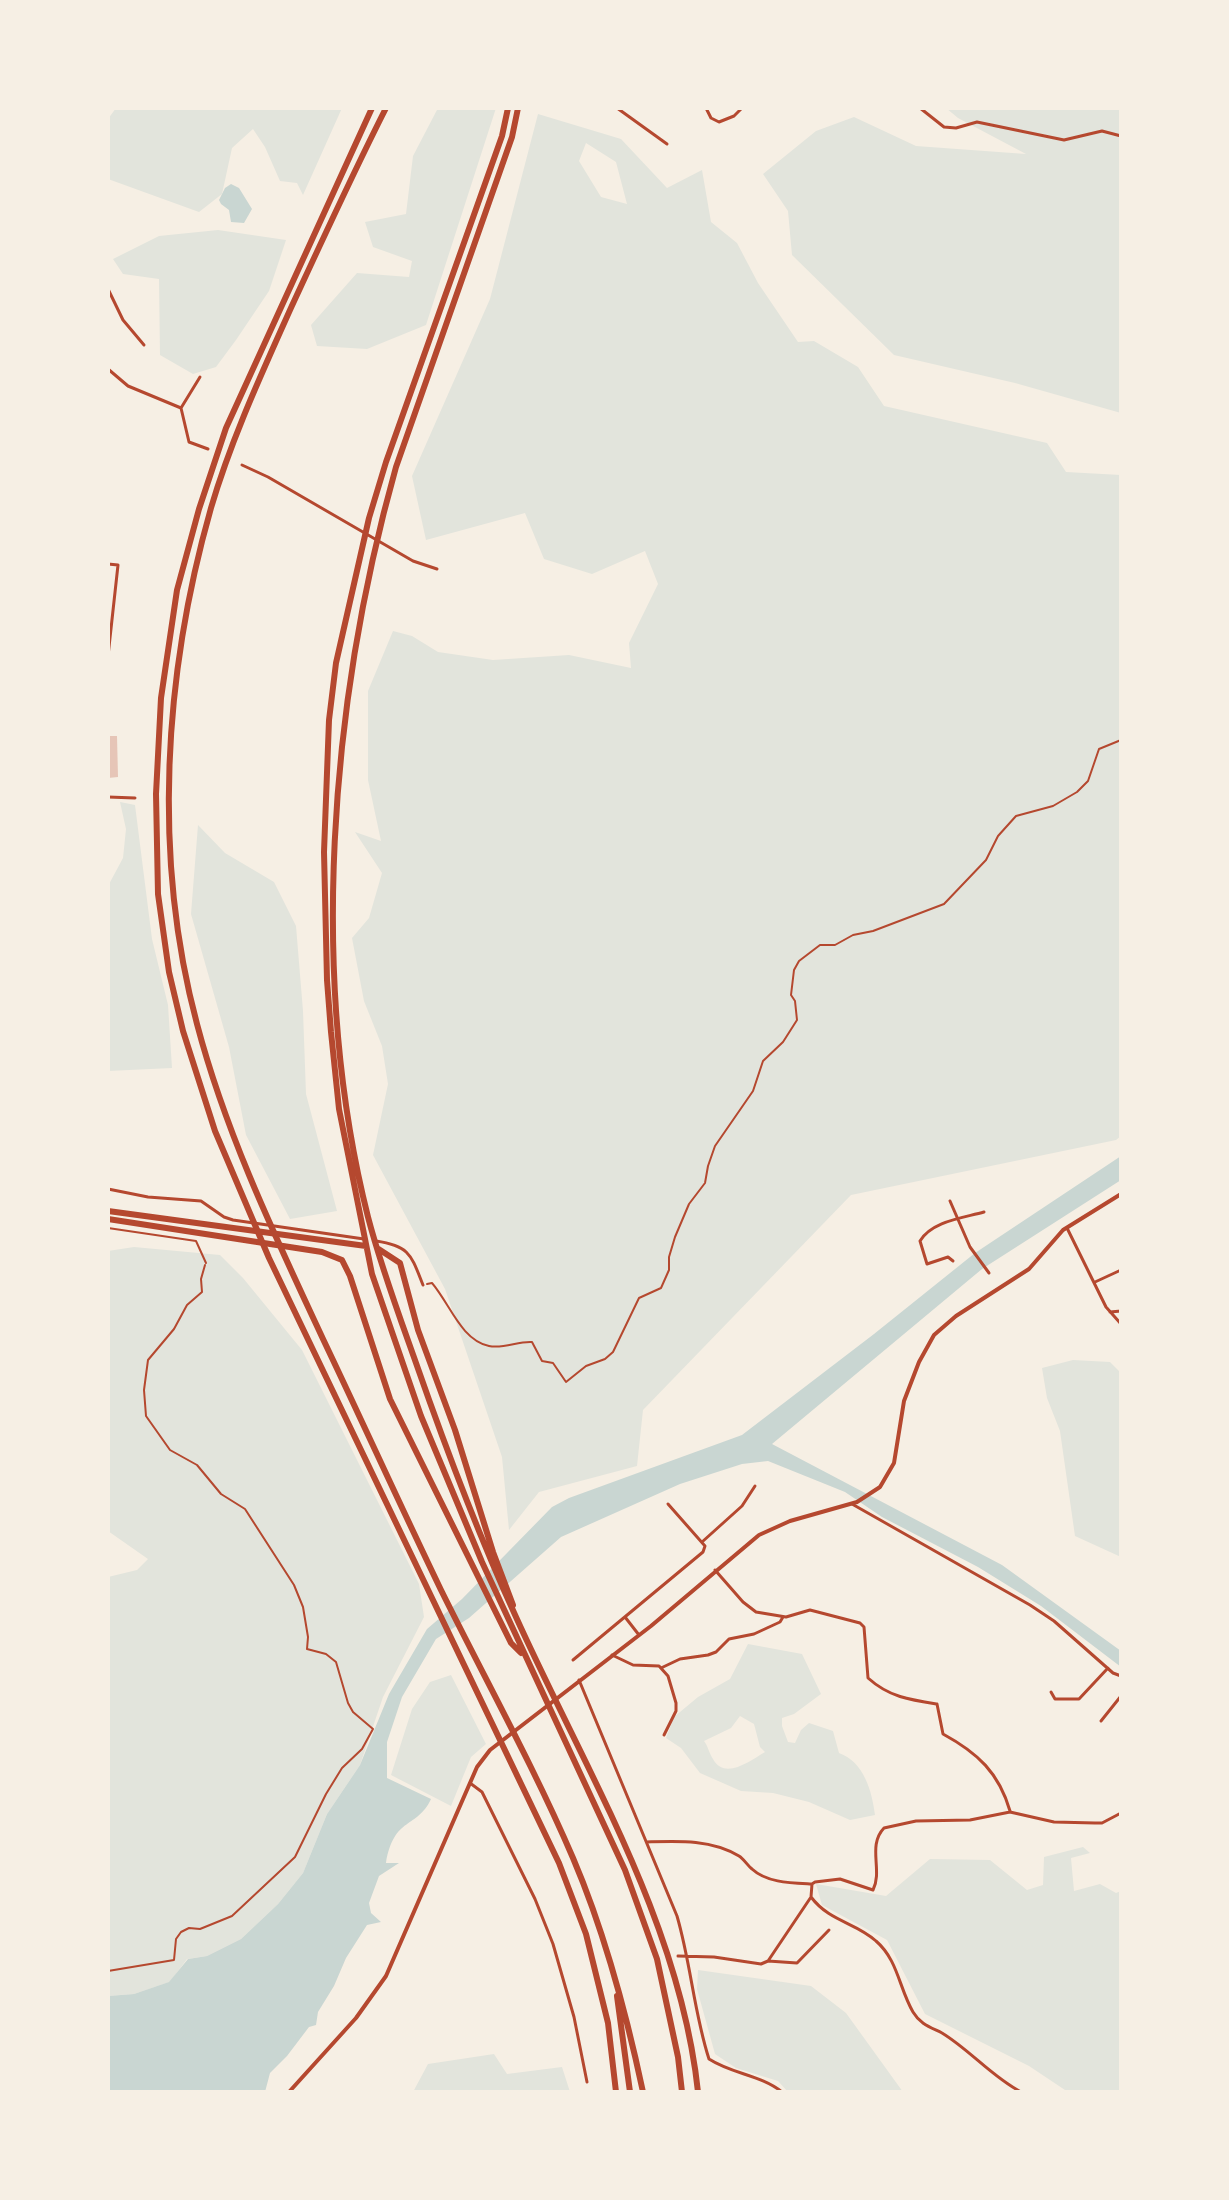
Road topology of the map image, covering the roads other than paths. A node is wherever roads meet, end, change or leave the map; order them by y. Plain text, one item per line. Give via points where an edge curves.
1 (372, 108) edge
2 (386, 108) edge
3 (508, 108) edge
4 (518, 108) edge
5 (617, 108) edge
6 (706, 108) edge
7 (742, 108) edge
8 (920, 108) edge
9 (1121, 136) edge
10 (667, 144) dead end
11 (108, 289) edge
12 (144, 345) dead end
13 (108, 369) edge
14 (200, 377) dead end
15 (181, 408) junction
16 (208, 449) dead end
17 (242, 465) dead end
18 (108, 564) edge
19 (437, 569) dead end
20 (108, 656) edge
21 (108, 797) edge
22 (135, 798) dead end
23 (108, 1189) edge
24 (1121, 1194) edge
25 (950, 1201) dead end
26 (108, 1211) edge
27 (984, 1212) dead end
28 (108, 1219) edge
29 (958, 1219) junction
30 (108, 1228) edge
31 (1067, 1228) junction
32 (953, 1261) dead end
33 (206, 1263) road end
34 (988, 1270) dead end
35 (1121, 1270) edge
36 (1095, 1282) junction
37 (423, 1285) road end
38 (1121, 1311) edge
39 (1110, 1312) junction
40 (1121, 1324) edge
41 (755, 1486) dead end
42 (854, 1503) junction
43 (668, 1504) dead end
44 (702, 1542) junction
45 (492, 1554) junction
46 (715, 1570) junction
47 (625, 1617) junction
48 (783, 1617) junction
49 (639, 1635) junction
50 (612, 1655) junction
51 (526, 1658) junction
52 (573, 1660) dead end
53 (661, 1668) junction
54 (1108, 1668) junction
55 (1121, 1676) edge
56 (579, 1680) junction
57 (1051, 1692) dead end
58 (1121, 1696) edge
59 (1101, 1721) dead end
60 (664, 1735) dead end
61 (470, 1783) junction
62 (1010, 1812) junction
63 (1121, 1813) edge
64 (647, 1842) junction
65 (812, 1884) junction
66 (811, 1897) junction
67 (599, 1927) junction
68 (829, 1930) dead end
69 (678, 1956) dead end
70 (688, 1956) junction
71 (768, 1961) junction
72 (587, 2082) dead end
73 (289, 2092) edge
74 (614, 2092) edge
75 (630, 2092) edge
76 (643, 2092) edge
77 (682, 2092) edge
78 (698, 2092) edge
79 (782, 2092) edge
80 (1021, 2092) edge

1 - 74 highway via 226,428 199,509 177,590 161,698 158,894 183,1031 215,1131 269,1258 559,1863 586,1934 608,2023
2 - 67 highway via 236,433 211,508 189,597 173,697 172,893 196,1022 227,1124 285,1258 573,1858
3 - 51 highway via 369,518 339,648 329,720 324,852 327,980 339,1109 372,1274 421,1416
4 - 45 highway via 381,520 345,721 334,851 340,1048 367,1215 446,1449
5 - 10 street
6 - 7 street via 719,122
8 - 9 street via 944,127 977,122 1064,140 1102,131
11 - 12 street via 123,320
13 - 15 street via 128,386
14 - 15 street
15 - 16 street via 189,442
17 - 19 street via 413,561
18 - 20 street via 118,565
21 - 22 street
23 - 37 street via 201,1201 233,1220 386,1242 411,1255
24 - 31 street
25 - 29 street
26 - 45 highway via 371,1247 400,1263
27 - 29 street
28 - 51 highway via 322,1252 342,1260 390,1399 511,1643
29 - 32 street via 932,1229 920,1241 927,1264 948,1257
29 - 34 street
30 - 33 lane via 196,1241
31 - 36 street
31 - 42 street via 1029,1269 934,1335 904,1401 894,1465 874,1492
35 - 36 street
36 - 39 street
38 - 39 street
39 - 40 street
41 - 44 street via 742,1506
42 - 46 street via 759,1535
42 - 54 street via 1020,1598
43 - 44 street
44 - 47 street via 703,1552
45 - 78 highway via 514,1615 632,1864 668,1956
46 - 48 street via 756,1612
46 - 49 street
47 - 49 street
47 - 52 street
48 - 53 street via 754,1634 729,1639 716,1652
48 - 62 street via 810,1610 860,1623 868,1678 898,1698 937,1704 943,1734 967,1747 993,1772
49 - 50 street
50 - 53 street via 633,1665
50 - 56 street
51 - 77 highway via 625,1870 657,1959
53 - 60 street via 676,1703
54 - 55 street
54 - 57 street via 1079,1699 1055,1699
56 - 61 street via 490,1750
56 - 64 street
58 - 59 street
61 - 72 street via 482,1792 535,1899 563,1978
61 - 73 street via 386,1976
62 - 63 street via 1054,1822 1095,1823
62 - 65 street via 884,1828 877,1839 873,1890 840,1879
64 - 65 street via 699,1842 740,1856 753,1871 768,1877
64 - 70 street
65 - 66 street
66 - 71 street
66 - 80 street via 829,1916 870,1936 888,1955 922,2023
67 - 75 highway via 615,1988
67 - 76 highway
68 - 71 street via 797,1963
69 - 70 street
70 - 71 street
70 - 79 street via 709,2059

